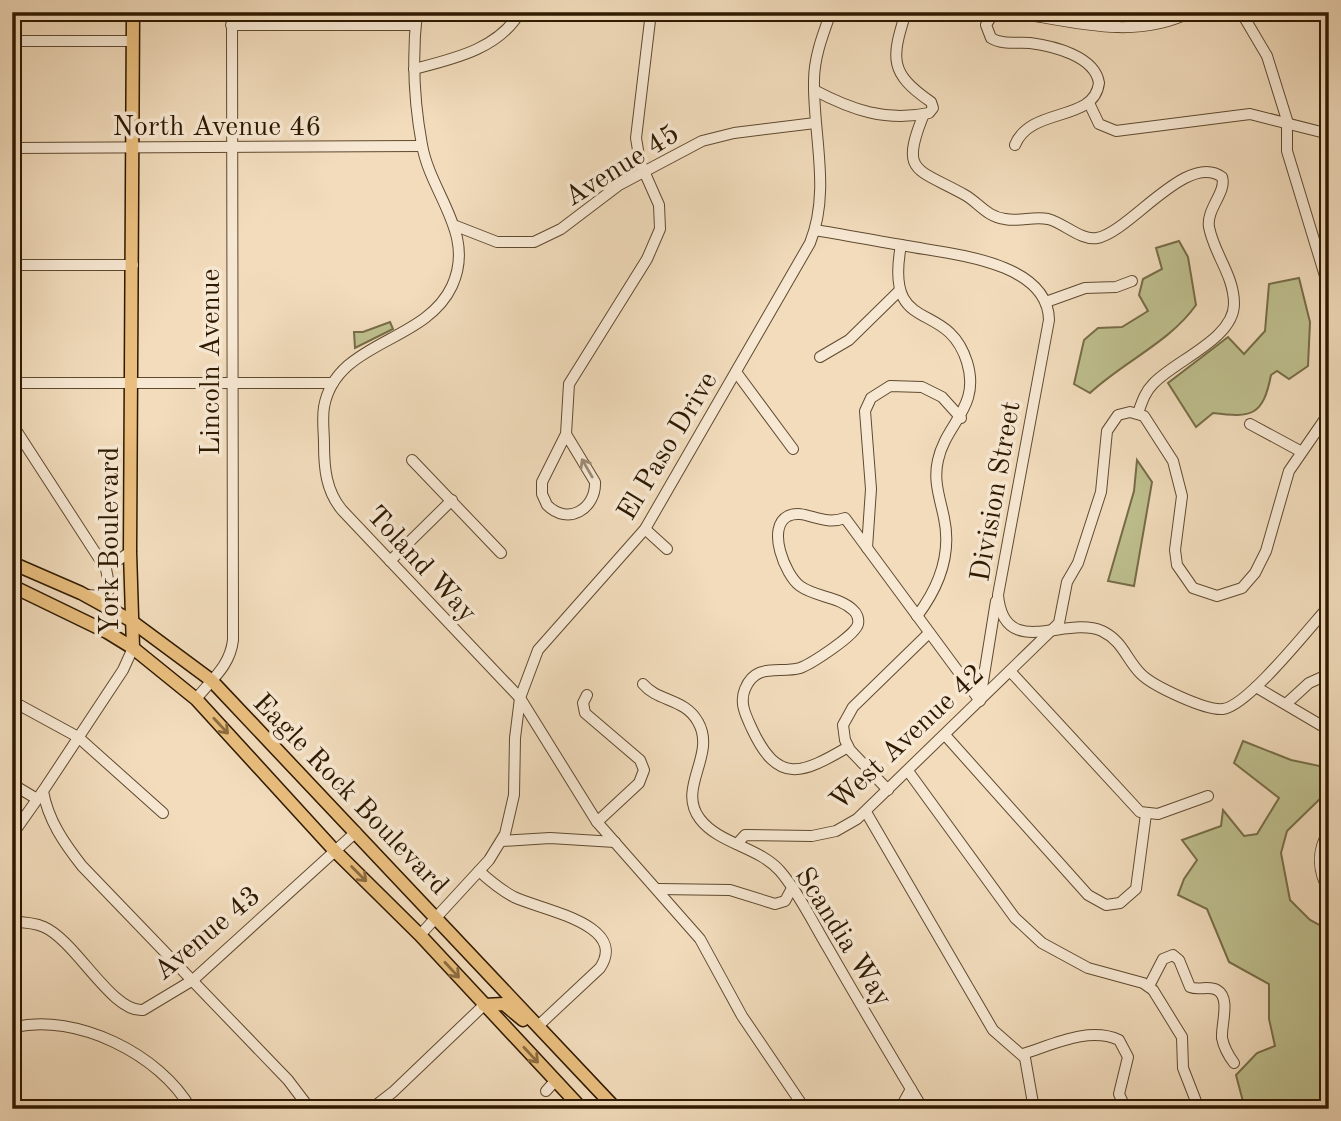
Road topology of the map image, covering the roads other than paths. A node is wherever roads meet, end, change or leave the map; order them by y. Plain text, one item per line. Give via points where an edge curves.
1 (133, 12) edge
2 (232, 12) edge
3 (416, 12) edge
4 (520, 12) edge
5 (651, 12) edge
6 (831, 12) edge
7 (906, 12) edge
8 (995, 12) edge
9 (1012, 12) edge
10 (1191, 12) edge
11 (1241, 12) edge
12 (231, 25) junction
13 (415, 25) junction
14 (12, 41) edge
15 (132, 41) junction
16 (414, 69) junction
17 (814, 90) junction
18 (1089, 103) junction
19 (924, 114) junction
20 (1287, 122) junction
21 (816, 123) junction
22 (1329, 134) edge
23 (1015, 145) dead end
24 (422, 146) junction
25 (12, 148) edge
26 (132, 148) junction
27 (232, 148) junction
28 (644, 172) junction
29 (456, 226) junction
30 (815, 230) junction
31 (901, 245) junction
32 (12, 265) edge
33 (133, 265) junction
34 (1132, 281) dead end
35 (1329, 289) edge
36 (899, 291) junction
37 (1046, 302) junction
38 (820, 358) dead end
39 (736, 372) junction
40 (12, 383) edge
41 (132, 383) junction
42 (232, 383) junction
43 (333, 383) junction
44 (1138, 413) junction
45 (1329, 413) edge
46 (961, 418) junction
47 (12, 424) edge
48 (1250, 424) dead end
49 (566, 435) junction
50 (793, 449) dead end
51 (1300, 451) junction
52 (412, 460) dead end
53 (452, 500) junction
54 (645, 529) junction
55 (867, 548) junction
56 (667, 550) dead end
57 (130, 552) junction
58 (501, 553) dead end
59 (101, 558) junction
60 (390, 561) junction
61 (12, 563) edge
62 (12, 586) edge
63 (67, 586) junction
64 (998, 588) junction
65 (81, 593) junction
66 (59, 606) junction
67 (1329, 606) edge
68 (917, 616) junction
69 (130, 620) junction
70 (1052, 631) junction
71 (929, 633) junction
72 (133, 648) junction
73 (1010, 671) junction
74 (1329, 674) edge
75 (211, 680) junction
76 (643, 684) dead end
77 (1256, 687) junction
78 (587, 695) dead end
79 (195, 698) junction
80 (520, 698) junction
81 (12, 701) edge
82 (979, 701) junction
83 (1286, 704) junction
84 (1329, 730) edge
85 (944, 735) junction
86 (78, 737) junction
87 (848, 747) junction
88 (908, 771) junction
89 (12, 784) edge
90 (888, 790) junction
91 (40, 795) junction
92 (1208, 796) dead end
93 (866, 811) junction
94 (163, 813) dead end
95 (1146, 814) junction
96 (597, 822) junction
97 (1329, 831) edge
98 (356, 832) junction
99 (12, 835) edge
100 (502, 841) junction
101 (615, 842) junction
102 (737, 844) junction
103 (334, 849) junction
104 (479, 871) junction
105 (792, 888) junction
106 (658, 889) junction
107 (1329, 891) edge
108 (436, 917) junction
109 (12, 922) edge
110 (419, 935) junction
111 (485, 969) junction
112 (193, 979) junction
113 (1149, 986) junction
114 (484, 1006) junction
115 (538, 1026) junction
116 (15, 1027) dead end
117 (559, 1048) junction
118 (1023, 1054) junction
119 (1234, 1063) dead end
120 (555, 1081) junction
121 (911, 1089) junction
122 (546, 1091) dead end
123 (191, 1109) edge
124 (310, 1109) edge
125 (370, 1109) edge
126 (582, 1109) edge
127 (616, 1109) edge
128 (805, 1109) edge
129 (900, 1109) edge
130 (923, 1109) edge
131 (1034, 1109) edge
132 (1126, 1109) edge
133 (1199, 1109) edge

1 - 15 main road, York Boulevard
2 - 12 street, Lincoln Avenue
3 - 13 street, Toland Way
4 - 16 street via 493,42
5 - 28 street via 636,138
6 - 17 street, El Paso Drive via 816,62
7 - 19 street via 897,48 898,70 909,87 931,102 931,111
8 - 18 street via 986,24 995,41 1056,49 1092,67 1099,83
9 - 10 street via 1123,29 1150,27
11 - 20 street via 1267,56
12 - 13 street
12 - 27 street, Lincoln Avenue
13 - 16 street, Toland Way
14 - 15 street
15 - 26 main road, York Boulevard
16 - 24 street, Toland Way
17 - 19 street via 863,113 893,117
17 - 21 street, El Paso Drive
18 - 20 street via 1099,124 1116,131 1238,114
18 - 23 street via 1045,118
19 - 44 street via 911,149 924,175 998,218 1045,219 1090,238 1119,226 1184,179 1205,173 1222,177 1209,225 1230,279 1231,320 1222,332 1155,382
20 - 22 street
20 - 35 street via 1287,150
21 - 28 street, Avenue 45 via 702,141
21 - 30 street, El Paso Drive via 821,194
24 - 27 street, North Avenue 46
24 - 29 street, Toland Way via 433,184
25 - 26 street, North Avenue 46
26 - 27 street, North Avenue 46
26 - 33 main road, York Boulevard
27 - 42 street, Lincoln Avenue
28 - 29 street, Avenue 45 via 534,242 497,242
28 - 49 street via 659,205 658,238 572,376 566,393
29 - 43 street, Toland Way via 459,257 446,298 426,319 360,355
30 - 31 street
30 - 39 street, El Paso Drive
31 - 36 street via 896,273
31 - 37 street via 1000,266 1037,288
32 - 33 street
33 - 41 main road, York Boulevard
34 - 37 street via 1116,287 1085,288
36 - 38 street via 849,340
36 - 46 street via 910,307 953,335 964,354 970,386
37 - 64 street, Division Street via 1049,320
39 - 50 street
39 - 54 street, El Paso Drive
40 - 41 street
41 - 42 street
41 - 57 main road, York Boulevard
42 - 43 street
42 - 75 street, Lincoln Avenue via 233,640 223,669
43 - 60 street, Toland Way via 324,417 330,490 342,510
44 - 51 street via 1149,420 1179,474 1177,565 1186,582 1210,595 1234,592 1255,573
44 - 70 street via 1124,412 1109,425 1101,492 1078,563 1067,582 1059,623
45 - 51 street
46 - 55 street via 942,397 922,387 890,386 871,398 865,411 871,489
46 - 68 street via 942,448 936,470 947,536 944,563 935,590
47 - 59 street
48 - 51 street
49 -> 49 street via 541,488 547,505 575,514 589,506 594,482
52 - 53 street
53 - 58 street
53 - 60 street
54 - 56 street
54 - 80 street, El Paso Drive via 546,639 532,661
55 - 68 street
55 - 87 street via 845,519 831,523 790,515 781,522 777,534 794,580 851,607 857,615 856,630 802,667 760,672 748,682 742,703 762,750 782,768 807,769
57 - 59 street via 117,561
57 - 69 main road, York Boulevard
59 - 65 street via 111,579 110,589 96,597
60 - 80 street, Toland Way
61 - 63 main road, Eagle Rock Boulevard
62 - 66 main road, Eagle Rock Boulevard
63 - 65 main road, Eagle Rock Boulevard
63 - 66 main road
64 - 70 street, Division Street via 1001,611 1015,627 1029,633
64 - 82 street
65 - 69 main road, Eagle Rock Boulevard
66 - 72 main road, Eagle Rock Boulevard
67 - 77 street, Division Street
68 - 71 street
69 - 72 main road, York Boulevard
69 - 75 main road, Eagle Rock Boulevard
70 - 73 street, West Avenue 42
70 - 77 street, Division Street via 1083,626 1103,632 1119,643 1148,680 1205,707 1231,708
71 - 82 street
71 - 87 street via 848,713 843,733
72 - 79 main road, Eagle Rock Boulevard
72 - 86 street, York Boulevard via 124,670
73 - 82 street, West Avenue 42
73 - 95 street via 1136,809
74 - 83 street via 1309,683
75 - 79 street, Lincoln Avenue
75 - 98 main road, Eagle Rock Boulevard
76 - 102 street, Scandia Way via 650,692 676,700 698,721 704,748 692,789 693,805 707,826
77 - 83 street
78 - 96 street via 585,713 640,760 644,771 639,783
79 -> 103 main road, Eagle Rock Boulevard
80 - 96 street, Toland Way
80 - 100 street, El Paso Drive via 513,807
81 - 86 street
82 - 85 street, West Avenue 42
83 - 84 street
85 - 88 street, West Avenue 42
85 - 95 street via 1092,899 1106,905 1121,903 1139,882
86 - 91 street, York Boulevard
86 - 94 street
87 - 90 street
88 - 90 street, West Avenue 42
88 - 113 street via 1032,936 1099,973
89 - 91 street
90 - 93 street, West Avenue 42
91 - 99 street, York Boulevard
91 - 112 street via 53,824 82,866
92 - 95 street
93 - 102 street, West Avenue 42 via 824,834 746,835
93 - 118 street via 993,1030
96 - 101 street, Toland Way
97 - 107 street via 1319,864
98 - 103 street, Avenue 43
98 - 108 main road, Eagle Rock Boulevard
100 - 101 street
100 - 104 street, El Paso Drive
101 - 106 street, Toland Way
102 - 105 street, Scandia Way via 778,869
103 -> 110 main road, Eagle Rock Boulevard
103 - 112 street, Avenue 43
104 - 108 street, El Paso Drive
104 - 115 street via 515,897 590,926 604,942 606,956 600,968
105 - 106 street via 785,901 775,904 730,890
105 - 121 street, Scandia Way
106 - 128 street, Toland Way via 700,939 742,1016
108 - 110 street, El Paso Drive
108 - 111 main road, Eagle Rock Boulevard
109 - 112 street, Avenue 43 via 44,928 63,939 130,1008 143,1010
110 -> 114 main road, Eagle Rock Boulevard
111 - 114 main road via 492,988
111 - 115 main road, Eagle Rock Boulevard
112 - 124 street
113 - 119 street via 1163,959 1173,956 1189,987 1220,992 1223,1039
113 - 133 street via 1181,1037 1183,1068
114 - 117 main road via 504,1004
114 -> 120 main road, Eagle Rock Boulevard
114 - 125 street
115 - 117 main road, Eagle Rock Boulevard
116 - 123 street via 50,1023 106,1039 152,1066
117 - 127 main road, Eagle Rock Boulevard
118 - 131 street
118 - 132 street via 1082,1036 1119,1040 1129,1057 1119,1094
120 - 122 street
120 - 126 main road, Eagle Rock Boulevard
121 - 129 street
121 - 130 street, Scandia Way

